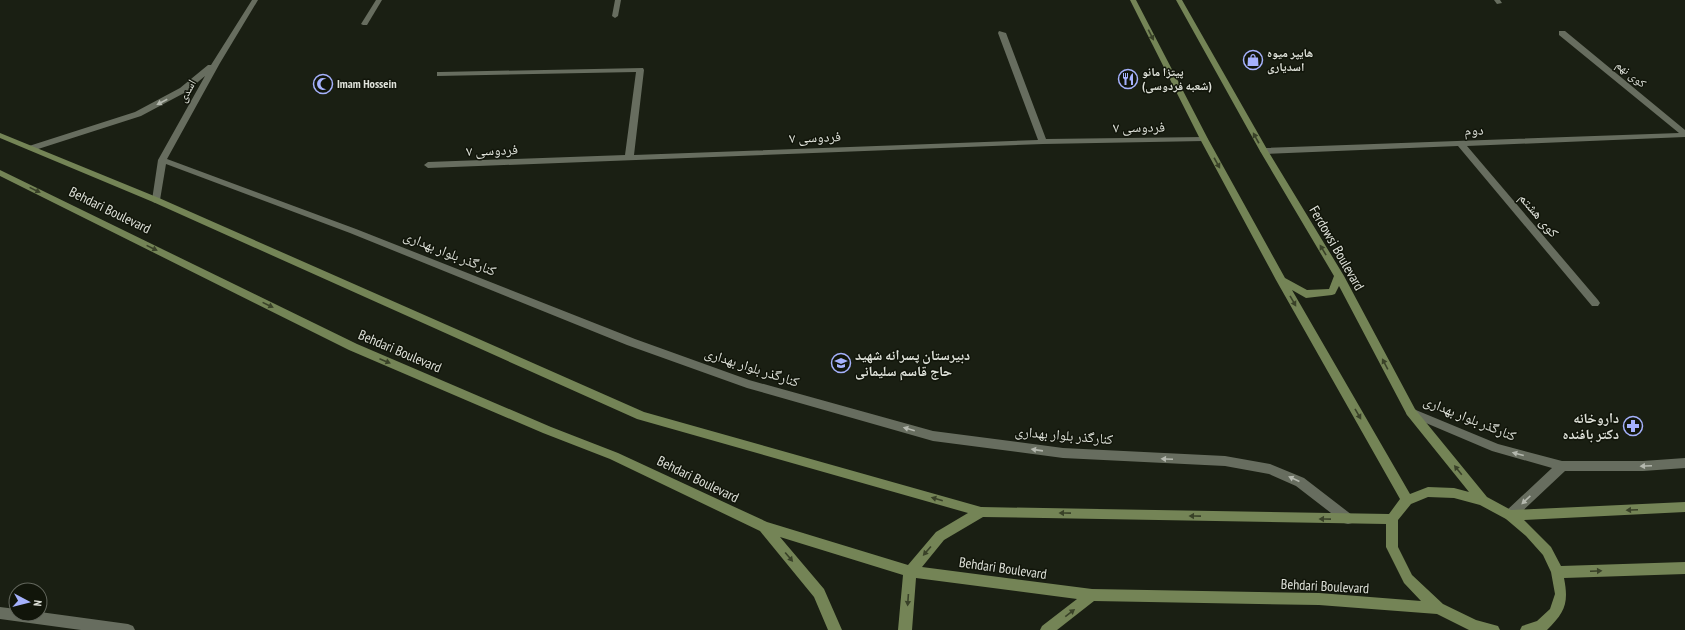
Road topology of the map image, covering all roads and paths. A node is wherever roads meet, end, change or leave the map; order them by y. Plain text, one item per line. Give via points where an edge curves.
1 (255, 0) edge
2 (379, 0) edge
3 (618, 0) edge
4 (1133, 0) edge
5 (1179, 0) edge
6 (615, 16) dead end
7 (365, 24) dead end
8 (1002, 33) dead end
9 (1562, 33) dead end
10 (216, 63) junction
11 (440, 74) dead end
12 (0, 135) edge
13 (1685, 135) edge
14 (1204, 139) junction
15 (1043, 142) junction
16 (1462, 144) junction
17 (32, 148) junction
18 (1264, 151) junction
19 (629, 158) junction
20 (162, 160) junction
21 (428, 165) dead end
22 (0, 173) edge
23 (156, 200) junction
24 (1339, 276) junction
25 (1281, 280) junction
26 (1595, 303) dead end
27 (1410, 412) junction
28 (1685, 463) edge
29 (1562, 466) junction
30 (1407, 500) junction
31 (1483, 501) junction
32 (1685, 507) edge
33 (981, 512) junction
34 (1510, 515) junction
35 (1392, 518) junction
36 (1348, 519) junction
37 (764, 527) junction
38 (1685, 568) edge
39 (910, 571) junction
40 (1557, 572) junction
41 (1092, 595) junction
42 (1438, 608) junction
43 (0, 613) edge
44 (1545, 629) edge
45 (128, 630) edge
46 (835, 630) edge
47 (905, 630) edge
48 (1047, 630) edge
49 (1493, 630) edge
50 (1528, 630) edge

1 - 10 street, اسدی
2 - 7 street
3 - 6 street
4 -> 14 main road
18 -> 5 main road, Ferdowsi Boulevard
8 - 15 street
9 - 13 street, کوی نهم
10 -> 17 street via 183,90 138,114
10 - 20 street, اسدی
11 - 19 street via 640,70
12 - 17 main road, Behdari Boulevard
13 - 16 street, دوم
14 - 15 street, فردوسی ۷
14 -> 25 main road
15 - 19 street, فردوسی ۷
16 - 18 street, دوم
16 - 26 street, کوی هشتم
17 - 23 main road, Behdari Boulevard
24 -> 18 main road, Ferdowsi Boulevard
19 - 21 street, فردوسی ۷
20 - 23 street, اسدی
36 -> 20 street, کنارگذر بلوار بهداری via 1300,482 1270,468 1225,462 1063,453 933,436 747,384 631,342 353,231
22 -> 37 main road, Behdari Boulevard via 353,347 614,456
33 -> 23 main road, Behdari Boulevard via 641,416
24 - 25 main road via 1332,292 1312,294 1306,294
27 -> 24 main road, Ferdowsi Boulevard
25 -> 30 main road
29 -> 27 street, کنارگذر بلوار بهداری via 1496,448
31 -> 27 main road, Ferdowsi Boulevard
28 -> 29 street, کنارگذر بلوار بهداری
29 -> 34 street
30 - 31 main road via 1428,492 1454,493
30 - 35 main road
31 - 34 main road
32 -> 34 main road
36 -> 33 main road, Behdari Boulevard
33 -> 39 main road via 940,536
34 - 40 main road via 1530,532 1547,552
35 - 36 main road, Behdari Boulevard
35 - 42 main road via 1392,547 1408,578
37 - 39 main road, Behdari Boulevard
37 -> 46 main road via 819,593
40 -> 38 main road
39 - 41 main road, Behdari Boulevard
39 -> 47 main road
40 - 44 main road via 1561,594 1555,613
41 - 42 main road, Behdari Boulevard via 1319,599
48 -> 41 main road
42 - 49 main road via 1475,626
43 - 45 street
44 - 50 main road

